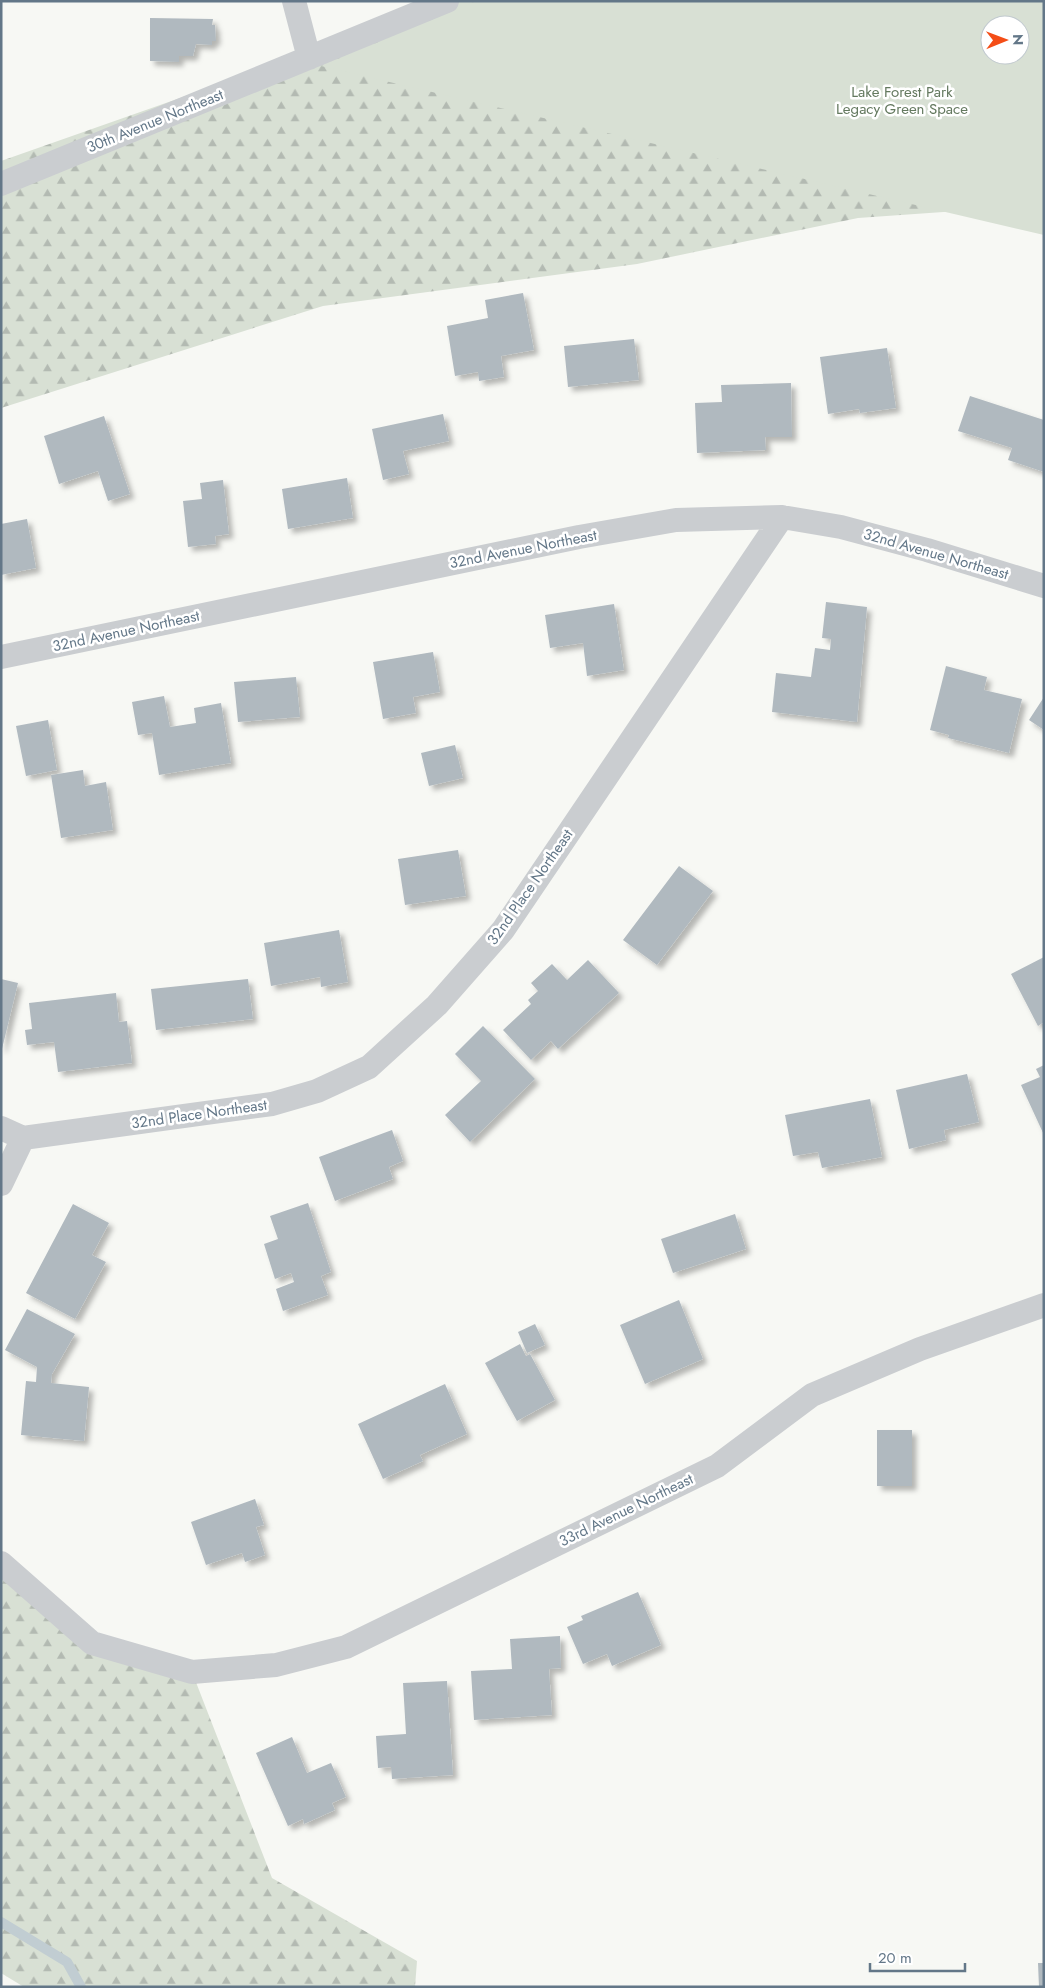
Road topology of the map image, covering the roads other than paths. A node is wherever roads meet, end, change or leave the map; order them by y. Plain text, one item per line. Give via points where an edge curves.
1 (294, 1) edge
2 (447, 1) edge
3 (309, 58) junction
4 (1, 184) edge
5 (782, 517) junction
6 (1044, 586) edge
7 (1, 657) edge
8 (1, 1128) edge
9 (23, 1138) junction
10 (1, 1184) edge
11 (1044, 1305) edge
12 (1, 1563) edge

1 - 3 street
2 - 3 street, 30th Avenue Northeast
3 - 4 street, 30th Avenue Northeast
5 - 6 street, 32nd Avenue Northeast via 841,527 917,547
5 - 7 street, 32nd Avenue Northeast via 676,520 579,536
5 - 9 street, 32nd Place Northeast via 503,930 438,1005 369,1066 317,1091 272,1104
8 - 9 street
9 - 10 street
11 - 12 street, 33rd Avenue Northeast via 920,1349 812,1395 717,1466 346,1647 276,1665 192,1672 92,1643

